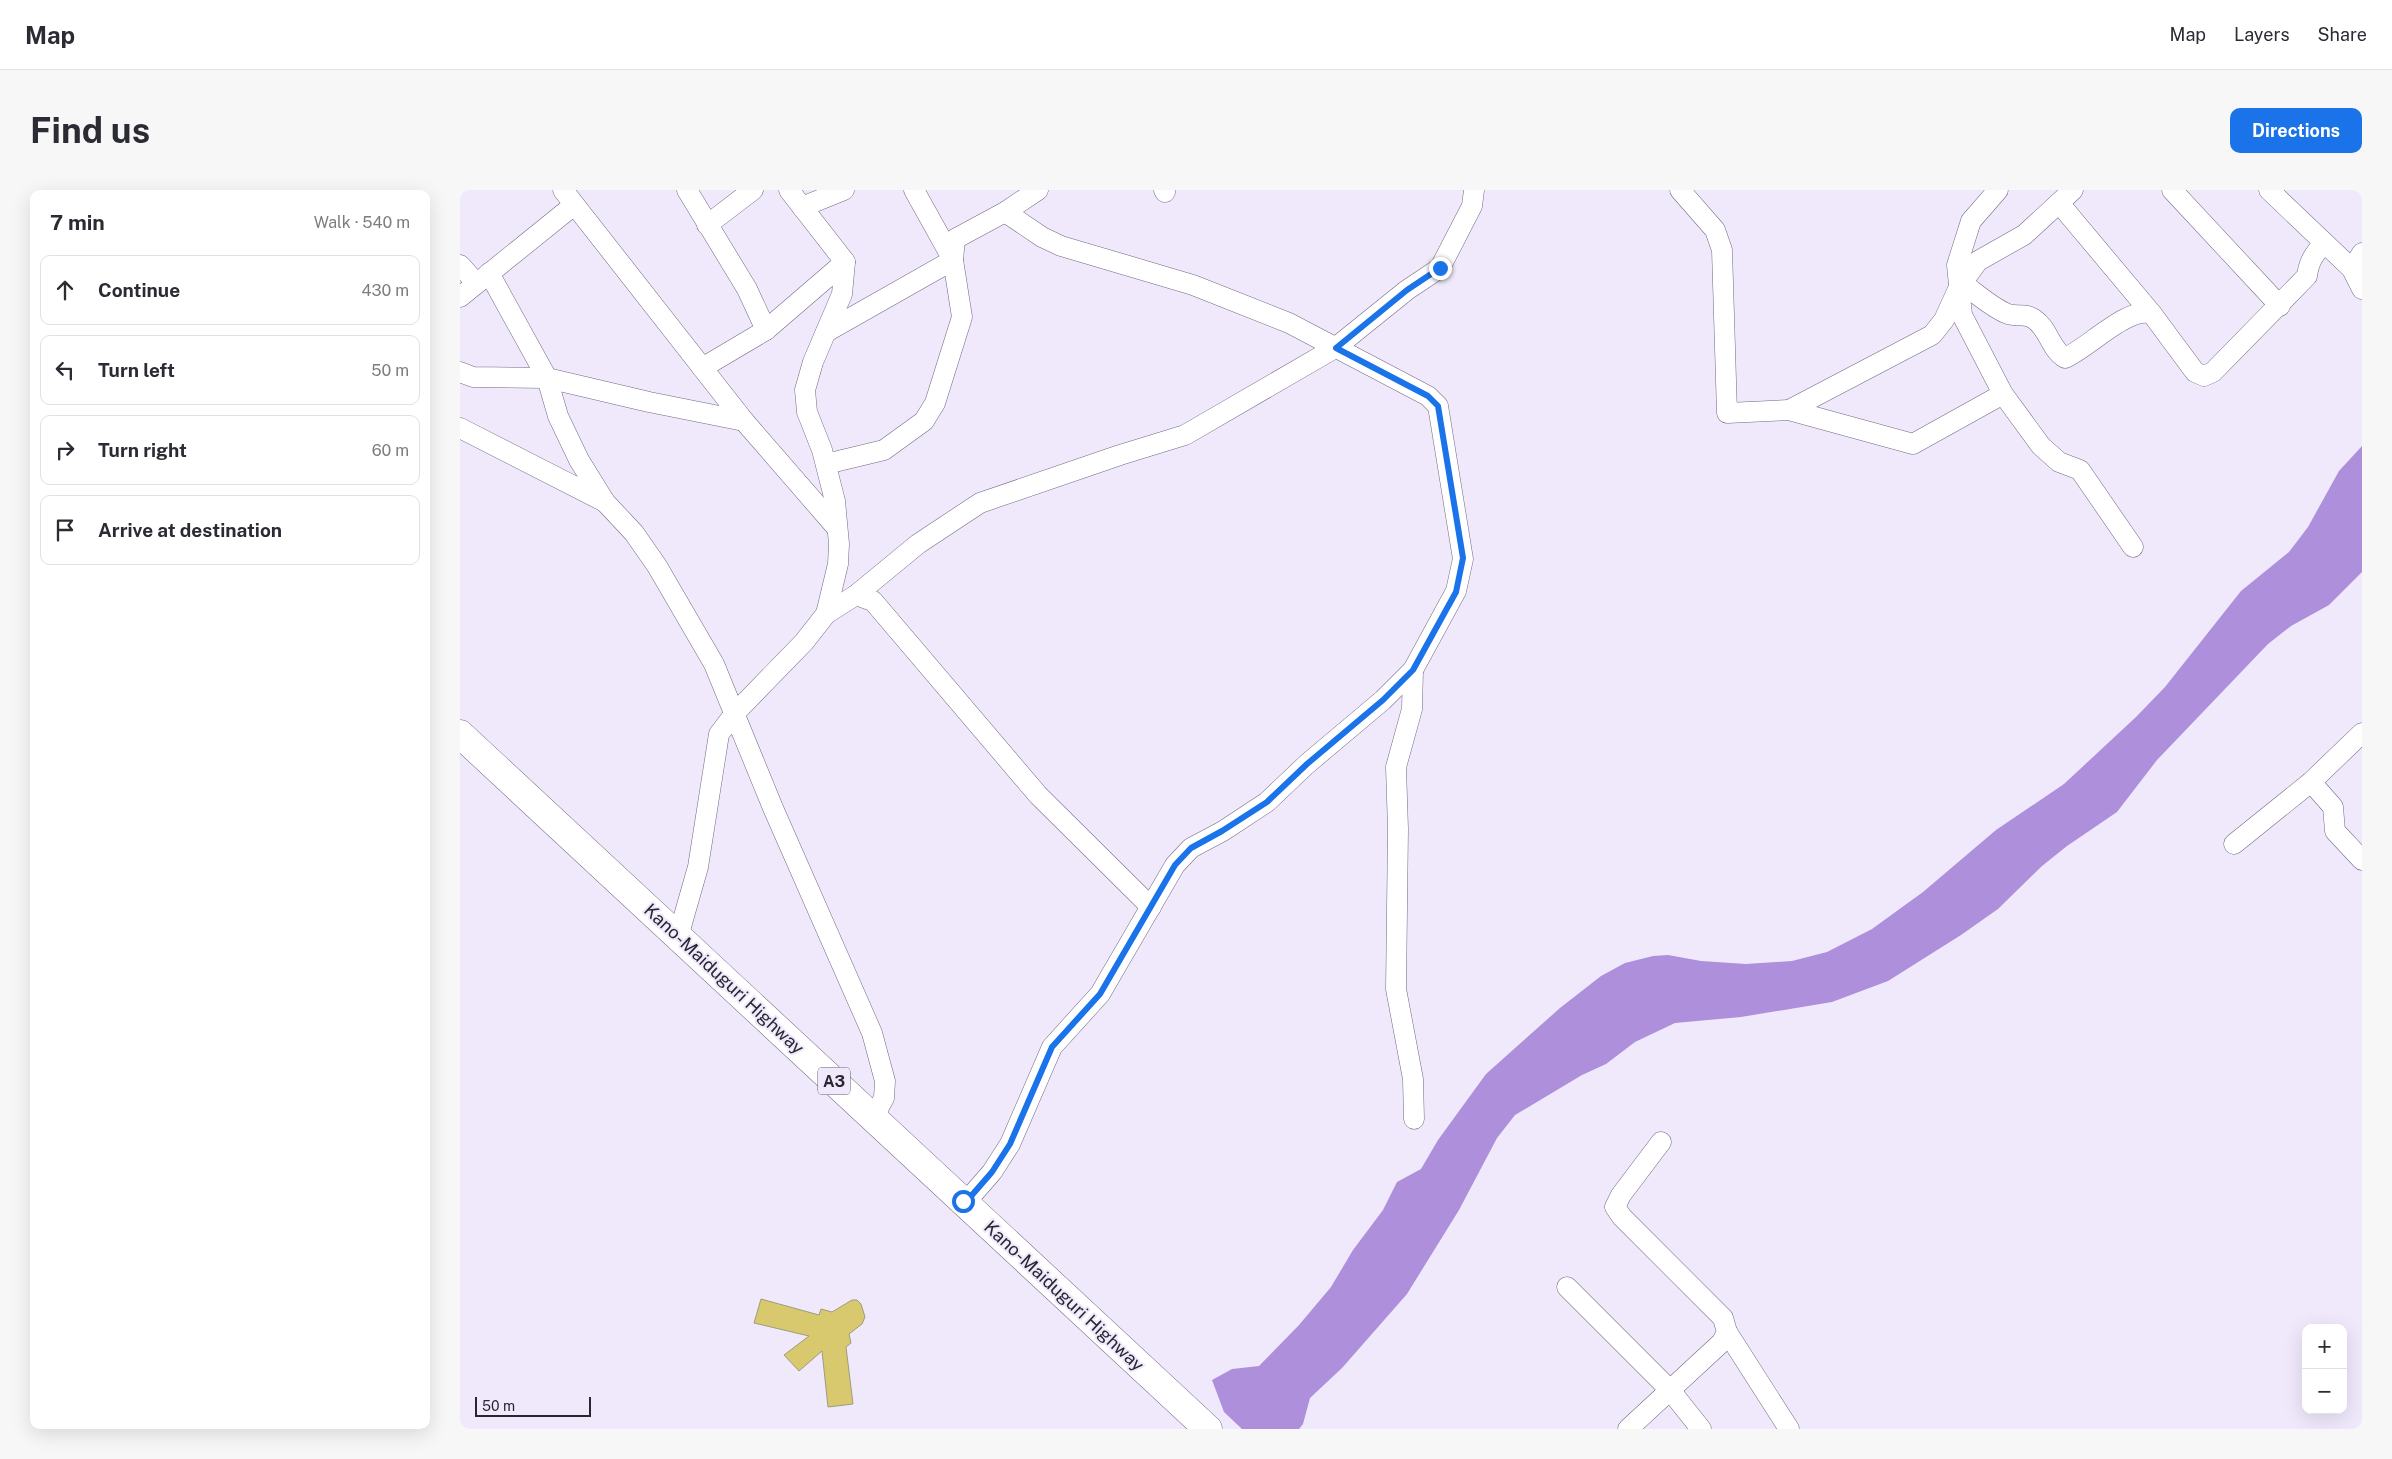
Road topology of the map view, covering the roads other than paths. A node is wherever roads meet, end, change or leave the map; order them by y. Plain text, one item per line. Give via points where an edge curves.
1 (687, 190) edge
2 (753, 190) edge
3 (789, 190) edge
4 (844, 190) edge
5 (914, 190) edge
6 (1038, 190) edge
7 (1474, 190) edge
8 (1680, 190) edge
9 (1998, 190) edge
10 (2172, 190) edge
11 (2269, 190) edge
12 (2066, 196) edge
13 (568, 197) edge
14 (802, 207) junction
15 (1005, 212) junction
16 (707, 225) junction
17 (2324, 243) junction
18 (953, 260) junction
19 (2357, 261) edge
20 (844, 262) junction
21 (460, 265) edge
22 (483, 278) junction
23 (1960, 285) junction
24 (2362, 289) edge
25 (460, 297) edge
26 (2280, 306) junction
27 (2152, 314) junction
28 (766, 330) junction
29 (826, 332) junction
30 (1336, 348) junction
31 (702, 368) junction
32 (460, 372) edge
33 (547, 378) junction
34 (2003, 394) junction
35 (1789, 410) junction
36 (744, 421) junction
37 (460, 428) edge
38 (826, 464) junction
39 (605, 502) junction
40 (836, 527) junction
41 (2133, 547) dead end
42 (856, 595) junction
43 (826, 614) junction
44 (1413, 670) junction
45 (735, 713) junction
46 (2362, 733) edge
47 (460, 734) edge
48 (2311, 782) junction
49 (2234, 844) dead end
50 (2362, 860) edge
51 (1151, 907) junction
52 (678, 937) junction
53 (873, 1118) junction
54 (1414, 1119) dead end
55 (1661, 1142) dead end
56 (963, 1201) junction
57 (1567, 1287) dead end
58 (1727, 1332) junction
59 (1670, 1390) junction
60 (1208, 1429) edge
61 (1628, 1429) edge
62 (1701, 1429) edge
63 (1789, 1429) edge

1 - 16 street
2 - 16 street
3 - 14 street
4 - 14 street
5 - 18 street
6 - 15 street
7 - 30 street via 1472,206 1440,268 1407,290
8 - 35 street via 1715,230 1722,250 1727,413
9 - 23 street via 1971,221 1957,265
10 - 26 street
11 - 17 street
12 - 23 street via 2024,236 1978,261
12 - 27 street
13 - 22 street
13 - 31 street
14 - 20 street
15 - 18 street via 955,239
15 - 30 street via 1061,246 1193,285 1289,323
16 - 28 street via 747,289
17 - 19 street
17 - 26 street via 2308,264 2307,276
18 - 29 street
18 - 38 street via 962,317 935,404 924,421 884,450
19 - 24 street
20 - 28 street
20 - 29 street via 842,294
21 - 22 street
22 - 25 street
22 - 33 street
23 - 27 street via 2008,314 2035,319 2047,332 2056,353 2065,358 2128,317 2145,311
23 - 34 street via 1962,316
23 - 35 street via 1944,320 1932,334
26 - 27 street via 2213,372 2204,376 2195,372
28 - 31 street
29 - 38 street via 805,390 807,412
30 - 42 street via 1185,435 980,504 918,544
30 - 44 street via 1428,396 1438,406 1463,558 1456,592
31 - 36 street
32 - 33 street via 473,377
33 - 36 street
33 - 39 street via 558,416 579,460
34 - 35 street via 1914,444
34 - 41 street via 2041,446 2059,462 2080,470
36 - 40 street
37 - 39 street
38 - 40 street via 835,501
39 - 45 street via 634,533 657,566 714,664
40 - 43 street via 838,564
42 - 43 street
42 - 51 street via 873,601 1038,795
43 - 45 street via 804,642
44 - 51 street via 1267,802 1191,848 1175,865
44 - 54 street via 1412,709 1396,767 1396,989 1413,1079
45 - 52 street via 719,734 698,867
45 - 53 street via 872,1033 886,1081 884,1098
46 - 48 street
47 - 52 highway, Kano-Maiduguri Highway / A3
48 - 49 street
48 - 50 street via 2333,807 2335,832
51 - 56 street via 1100,994 1052,1047 1010,1144 992,1172
52 - 53 highway, Kano-Maiduguri Highway / A3
53 - 56 highway, Kano-Maiduguri Highway / A3
55 - 58 street via 1615,1207 1723,1318
56 - 60 highway, Kano-Maiduguri Highway / A3
57 - 59 street
58 - 59 street via 1722,1342
58 - 63 street
59 - 61 street
59 - 62 street

